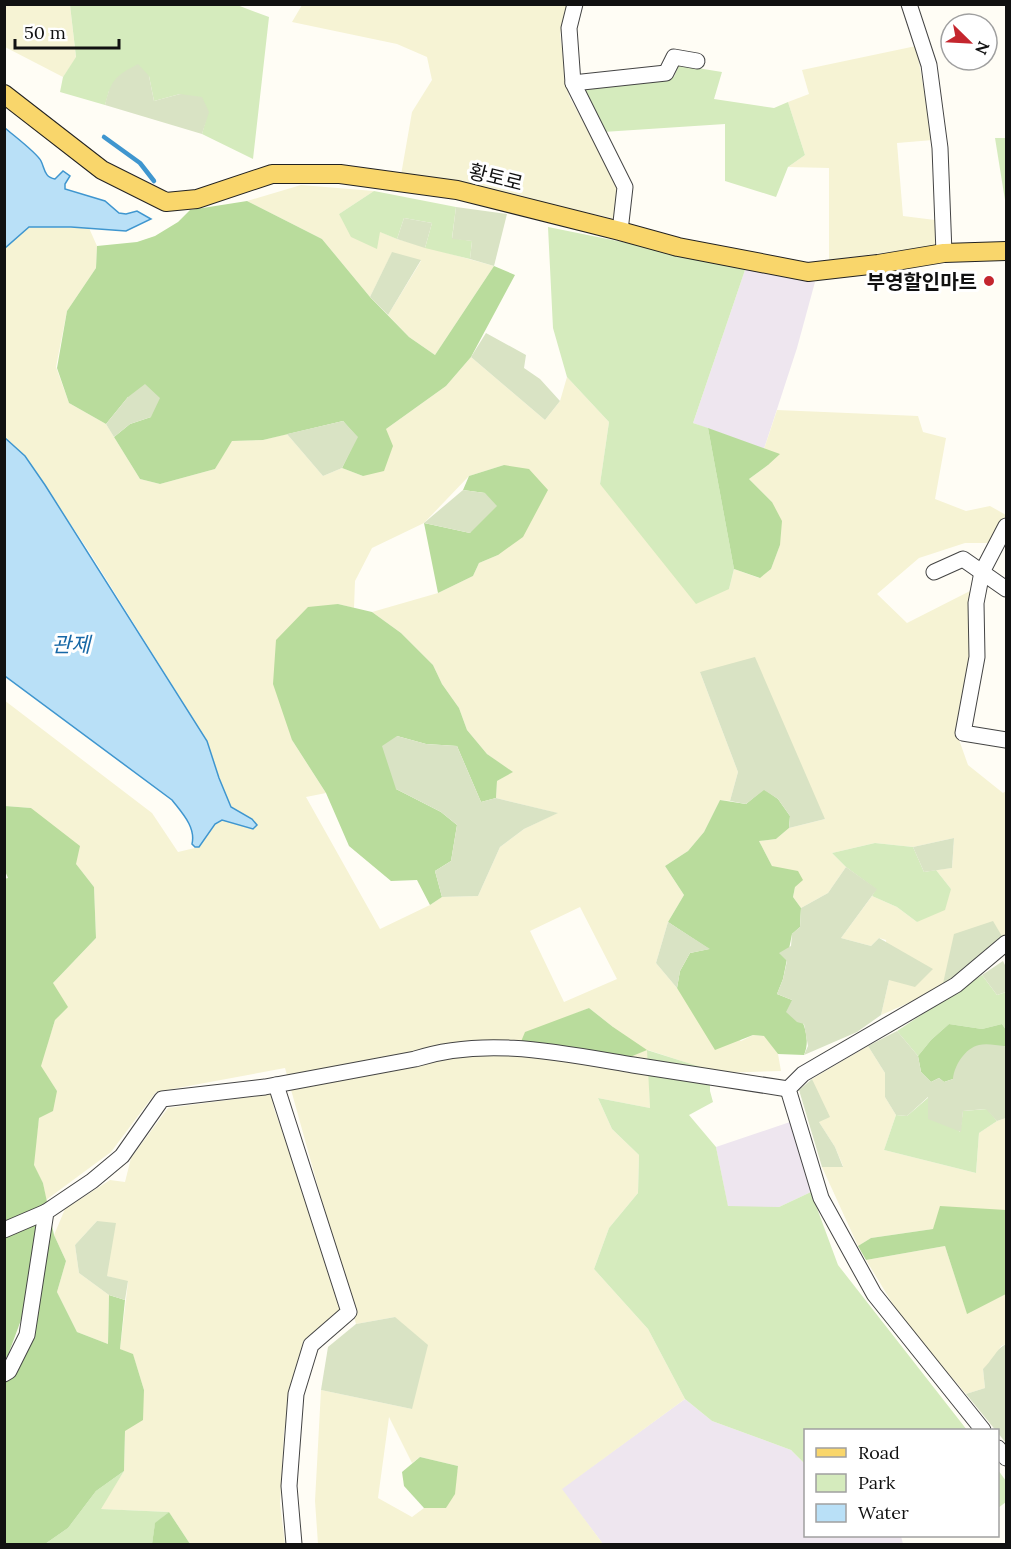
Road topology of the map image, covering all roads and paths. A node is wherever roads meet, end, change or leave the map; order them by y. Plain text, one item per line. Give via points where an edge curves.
1 (575, 4) edge
2 (909, 4) edge
3 (697, 61) dead end
4 (573, 83) junction
5 (4, 94) edge
6 (620, 231) junction
7 (1006, 251) edge
8 (944, 253) junction
9 (1006, 526) edge
10 (934, 572) dead end
11 (982, 572) junction
12 (1006, 589) edge
13 (1006, 740) edge
14 (1006, 944) edge
15 (276, 1085) junction
16 (788, 1089) junction
17 (46, 1212) junction
18 (4, 1230) edge
19 (4, 1374) edge
20 (981, 1429) edge
21 (294, 1545) edge

1 - 4 street via 569,28
2 - 8 street via 929,65 940,148
3 - 4 street via 674,57 666,73
4 - 6 street via 625,188
5 - 6 main road, 황토로 via 102,170 166,202 197,199 272,174 340,174 457,190
6 - 8 main road, 황토로 via 678,247 808,272
7 - 8 main road, 황토로
9 - 11 street
10 - 11 street via 963,559
11 - 12 street
11 - 13 street via 976,603 977,657 963,733
14 - 16 street via 956,985 803,1074
15 - 16 street via 435,1052 501,1047
15 - 17 street via 162,1099 122,1156
15 - 21 street via 349,1312 311,1345 296,1394 289,1486
16 - 20 street via 821,1198 874,1294
17 - 18 street
17 - 19 street via 27,1335

